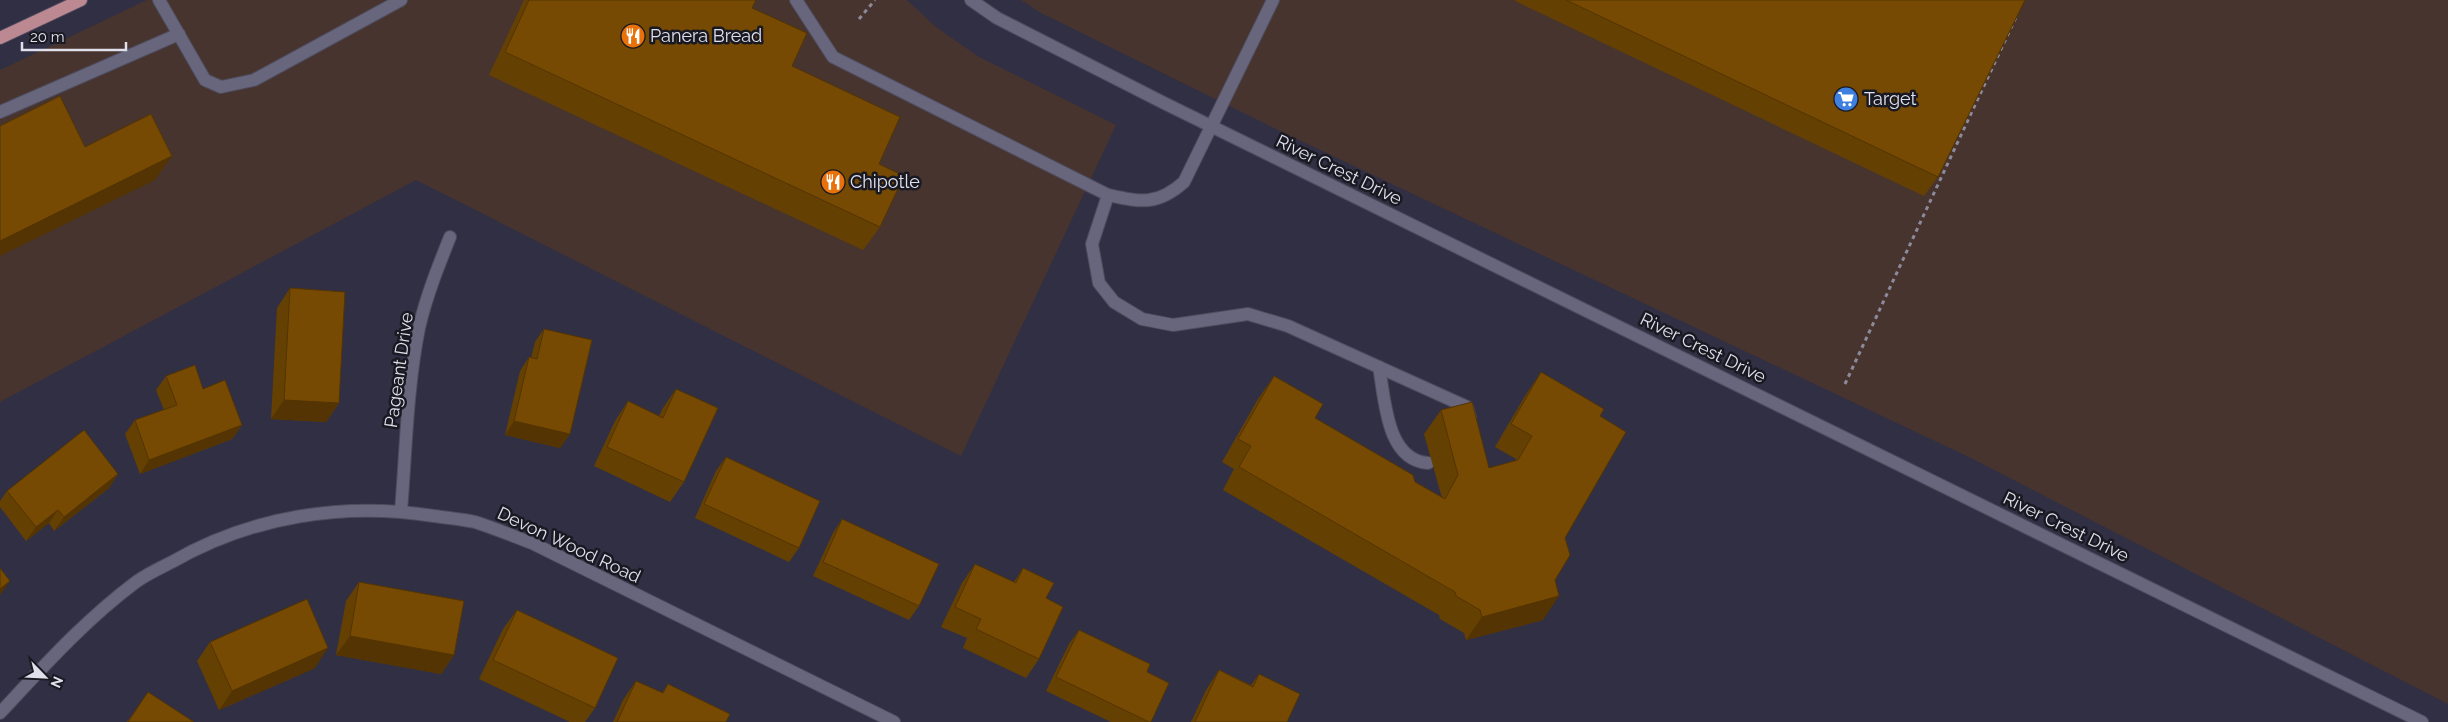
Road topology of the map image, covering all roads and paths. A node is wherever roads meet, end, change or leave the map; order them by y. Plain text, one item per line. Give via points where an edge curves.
1 (81, 0) edge
2 (159, 0) edge
3 (401, 0) edge
4 (796, 0) edge
5 (875, 0) edge
6 (971, 0) edge
7 (1273, 0) edge
8 (2020, 9) edge
9 (859, 19) dead end
10 (179, 34) junction
11 (0, 38) edge
12 (0, 112) edge
13 (1212, 126) junction
14 (1108, 195) junction
15 (450, 238) dead end
16 (1379, 367) junction
17 (1845, 384) dead end
18 (1472, 428) edge
19 (1428, 463) dead end
20 (401, 511) junction
21 (0, 713) edge
22 (894, 722) edge
23 (2422, 722) edge

1 - 11 main road
2 - 10 street
3 - 10 street via 274,70 237,85 221,86 205,80
4 - 14 street via 833,57
5 - 9 path
6 - 13 street, River Crest Drive via 996,18
7 - 13 street
8 - 17 path
10 - 12 street
13 - 14 street via 1184,182 1170,195 1137,201
13 - 23 street, River Crest Drive
14 - 16 street via 1092,244 1099,283 1114,302 1142,319 1173,325 1248,314 1288,326
15 - 20 street, Pageant Drive via 428,292 419,328
16 - 18 street via 1467,407
16 - 19 street via 1388,417 1397,443 1407,455 1418,462
20 - 21 street, Devon Wood Road via 354,510 292,516 237,532 193,550 138,581 106,606
20 - 22 street, Devon Wood Road via 474,522 532,543

